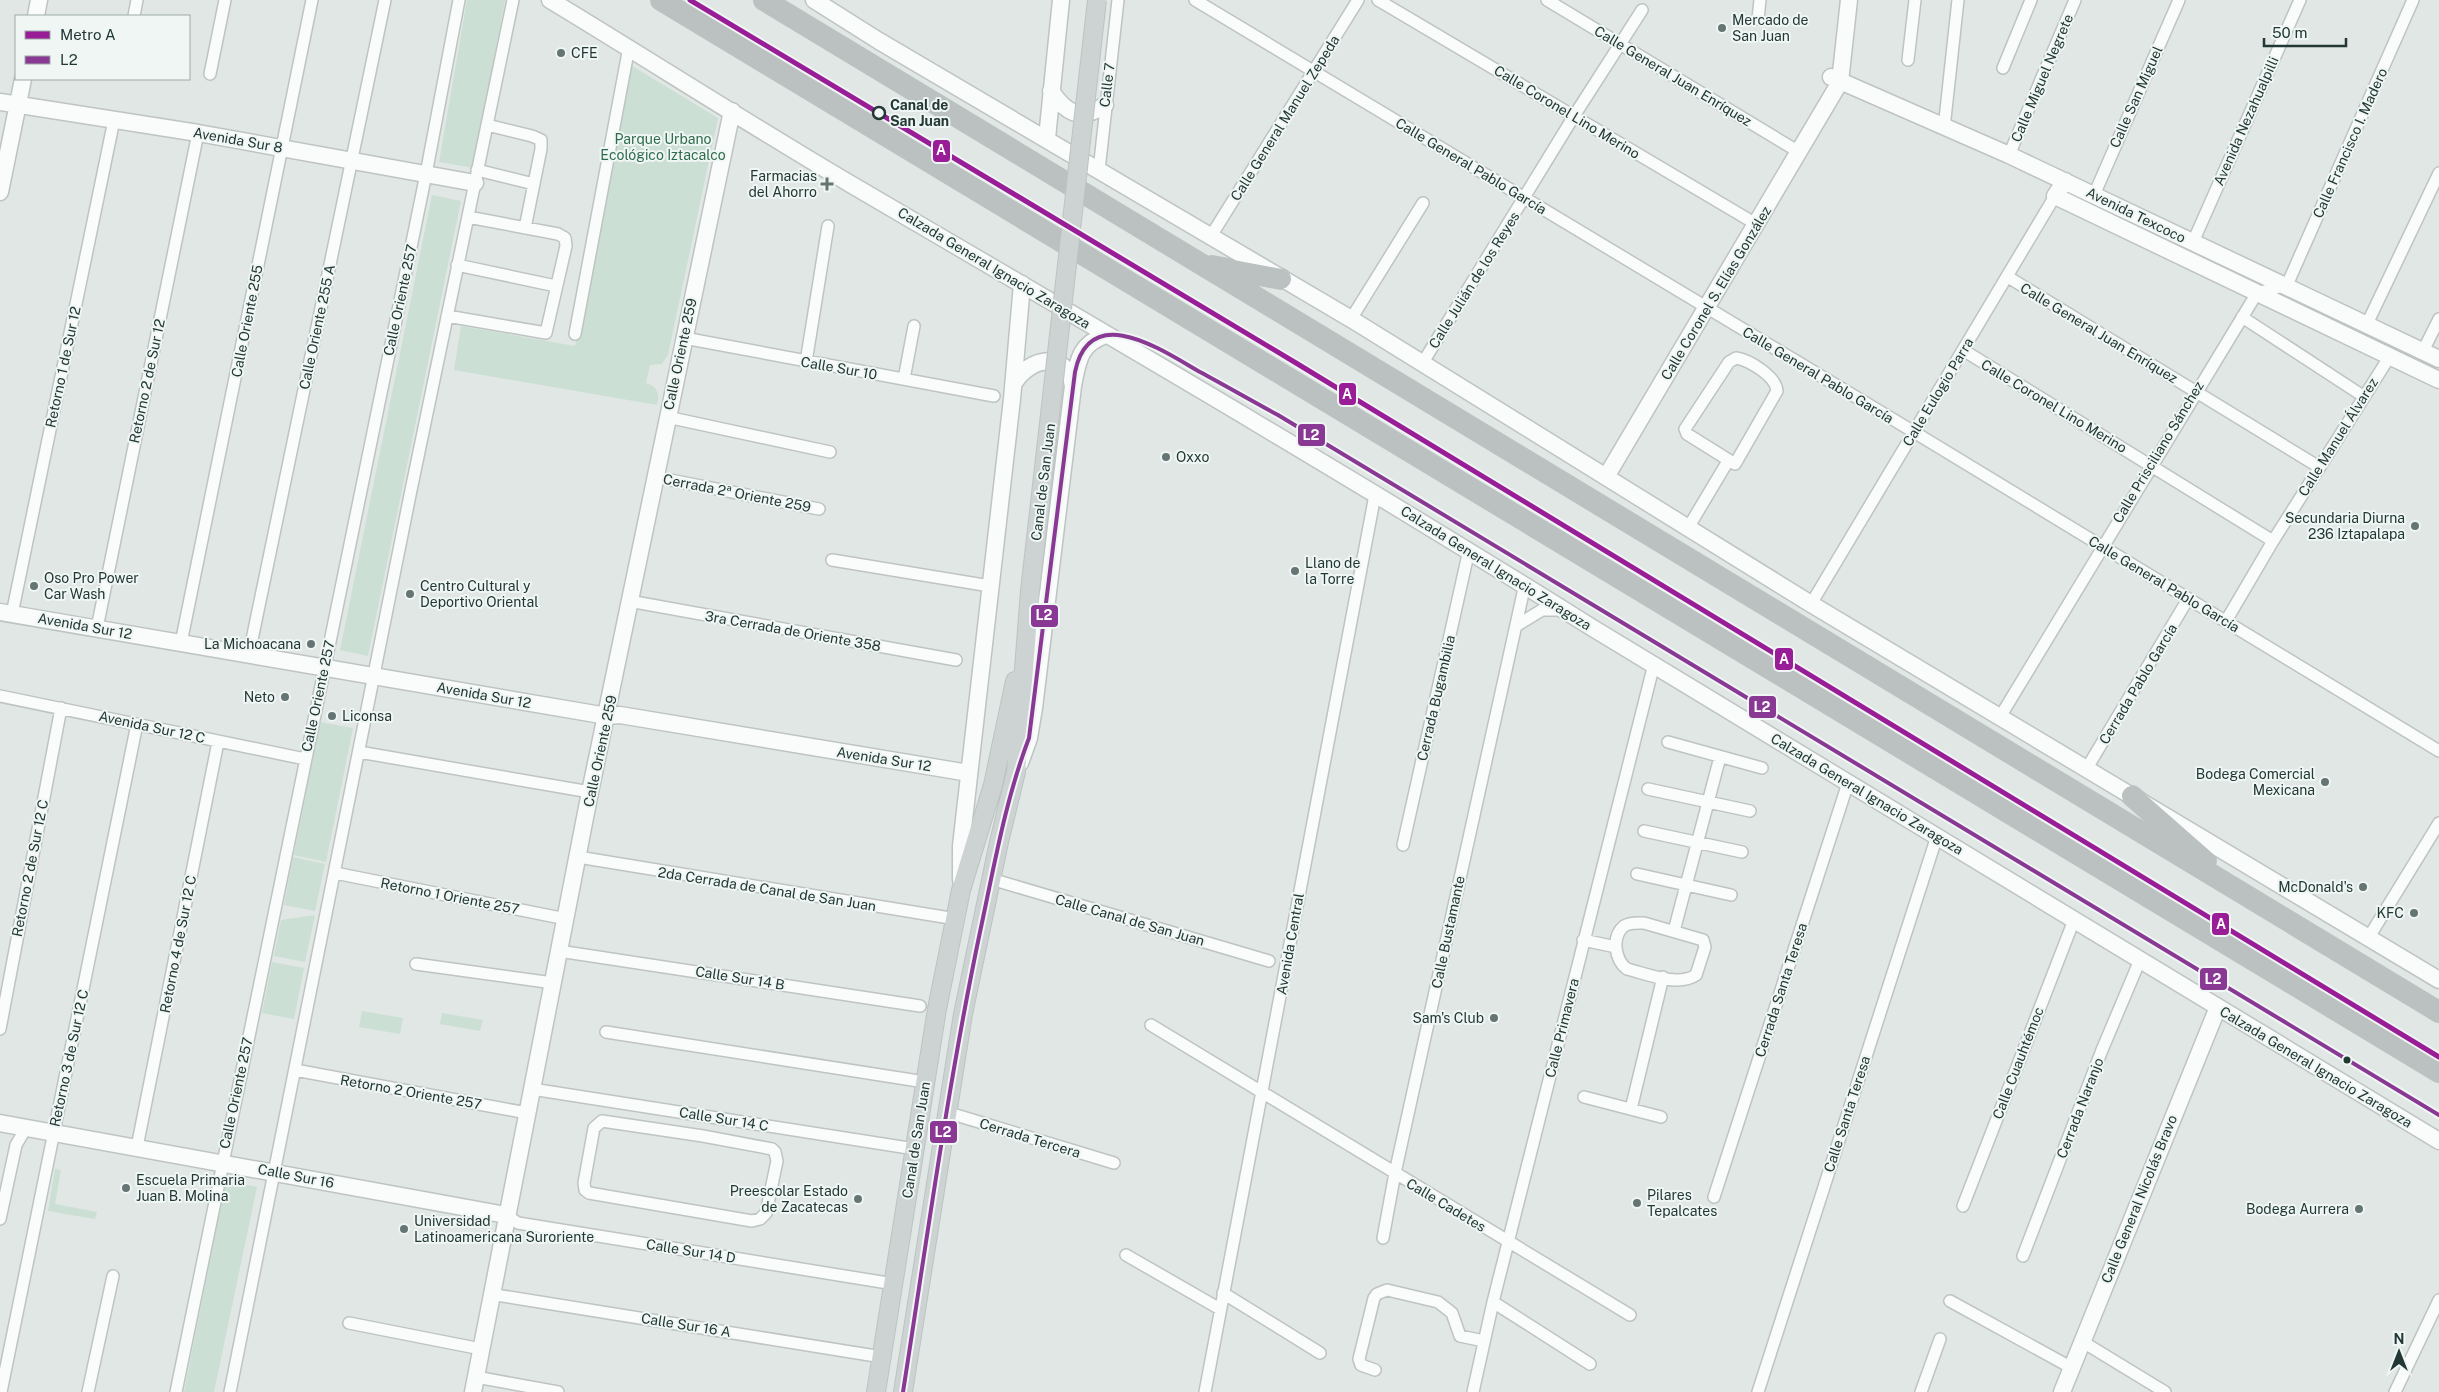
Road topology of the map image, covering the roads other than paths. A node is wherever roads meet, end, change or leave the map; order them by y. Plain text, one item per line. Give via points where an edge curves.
1 (39, 0) edge
2 (137, 0) edge
3 (225, 0) edge
4 (312, 0) edge
5 (385, 0) edge
6 (459, 0) edge
7 (512, 0) edge
8 (550, 0) edge
9 (661, 0) edge
10 (764, 0) edge
11 (814, 0) edge
12 (1061, 0) edge
13 (1097, 0) edge
14 (1118, 0) edge
15 (1195, 0) edge
16 (1358, 0) edge
17 (1378, 0) edge
18 (1547, 0) edge
19 (1760, 0) edge
20 (1838, 0) edge
21 (1849, 0) edge
22 (1915, 0) edge
23 (1958, 0) edge
24 (2032, 0) edge
25 (2075, 0) edge
26 (2178, 0) edge
27 (2300, 0) edge
28 (2413, 0) edge
29 (1642, 10) dead end
30 (36, 15) edge
31 (134, 15) edge
32 (1758, 20) dead end
33 (1621, 44) junction
34 (629, 48) junction
35 (1908, 60) dead end
36 (2003, 68) dead end
37 (1313, 71) junction
38 (210, 74) dead end
39 (23, 80) edge
40 (1836, 80) junction
41 (1052, 91) junction
42 (0, 102) edge
43 (18, 105) junction
44 (1105, 105) junction
45 (732, 110) junction
46 (1574, 116) junction
47 (114, 120) junction
48 (486, 125) junction
49 (1944, 128) junction
50 (198, 133) junction
51 (1047, 138) junction
52 (281, 148) junction
53 (1799, 152) junction
54 (2009, 155) junction
55 (352, 161) junction
56 (1099, 170) junction
57 (2439, 173) edge
58 (426, 174) junction
59 (476, 176) junction
60 (2065, 181) junction
61 (534, 184) junction
62 (0, 192) edge
63 (2094, 195) junction
64 (2055, 196) junction
65 (1524, 198) junction
66 (1423, 203) dead end
67 (2114, 204) junction
68 (468, 217) junction
69 (2104, 218) junction
70 (1756, 224) junction
71 (828, 226) dead end
72 (526, 228) junction
73 (1211, 236) junction
74 (2193, 242) junction
75 (1198, 263) junction
76 (457, 265) junction
77 (2008, 277) junction
78 (1281, 279) junction
79 (1022, 284) junction
80 (2287, 285) junction
81 (556, 286) junction
82 (2257, 293) junction
83 (1707, 308) junction
84 (447, 316) junction
85 (2242, 317) junction
86 (1351, 319) junction
87 (2439, 319) edge
88 (2367, 324) junction
89 (914, 326) dead end
90 (575, 334) dead end
91 (1106, 335) junction
92 (684, 338) junction
93 (1963, 350) junction
94 (2423, 351) junction
95 (2390, 356) junction
96 (2439, 358) edge
97 (806, 362) junction
98 (1422, 364) junction
99 (904, 379) junction
100 (2439, 380) edge
101 (1014, 383) junction
102 (1073, 386) junction
103 (2195, 391) junction
104 (994, 396) dead end
105 (2363, 396) junction
106 (667, 417) junction
107 (1914, 432) junction
108 (830, 452) dead end
109 (1728, 461) junction
110 (2151, 464) junction
111 (2319, 467) junction
112 (1606, 476) junction
113 (655, 477) junction
114 (1376, 496) junction
115 (819, 510) dead end
116 (1688, 528) junction
117 (2273, 541) junction
118 (2102, 546) junction
119 (1469, 550) junction
120 (832, 560) dead end
121 (1525, 584) junction
122 (990, 586) junction
123 (2188, 599) junction
124 (630, 601) junction
125 (1811, 604) junction
126 (1564, 610) junction
127 (6, 613) edge
128 (2226, 621) junction
129 (1516, 626) junction
130 (97, 628) junction
131 (1025, 637) junction
132 (181, 643) junction
133 (249, 654) junction
134 (956, 660) dead end
135 (1654, 664) junction
136 (324, 667) junction
137 (375, 676) junction
138 (0, 696) edge
139 (61, 708) junction
140 (607, 716) junction
141 (2000, 717) junction
142 (137, 724) junction
143 (218, 742) junction
144 (1668, 742) dead end
145 (2439, 751) edge
146 (359, 752) junction
147 (1720, 757) junction
148 (305, 759) junction
149 (1762, 768) dead end
150 (2087, 768) junction
151 (1016, 772) junction
152 (969, 773) junction
153 (1848, 783) junction
154 (1648, 789) dead end
155 (590, 792) junction
156 (2132, 796) junction
157 (1709, 802) junction
158 (1750, 811) dead end
159 (2439, 823) edge
160 (1644, 831) dead end
161 (1937, 836) junction
162 (1699, 842) junction
163 (1403, 845) dead end
164 (1742, 852) dead end
165 (578, 858) junction
166 (335, 873) junction
167 (1637, 874) dead end
168 (991, 879) junction
169 (1687, 884) junction
170 (962, 890) junction
171 (1731, 894) dead end
172 (2247, 896) junction
173 (566, 919) junction
174 (956, 919) junction
175 (2074, 920) junction
176 (1674, 930) junction
177 (2369, 937) junction
178 (1584, 940) junction
179 (1616, 946) junction
180 (559, 950) junction
181 (2140, 960) junction
182 (1269, 961) dead end
183 (416, 964) dead end
184 (2437, 974) edge
185 (1663, 977) junction
186 (553, 983) junction
187 (920, 1006) dead end
188 (2218, 1007) junction
189 (2439, 1012) edge
190 (1151, 1025) dead end
191 (0, 1028) edge
192 (606, 1032) dead end
193 (295, 1070) junction
194 (2439, 1072) edge
195 (924, 1082) junction
196 (532, 1089) junction
197 (1263, 1094) junction
198 (1584, 1097) dead end
199 (1631, 1109) junction
200 (946, 1112) junction
201 (527, 1113) junction
202 (708, 1116) junction
203 (1661, 1117) dead end
204 (0, 1123) edge
205 (26, 1128) junction
206 (54, 1132) junction
207 (704, 1136) junction
208 (2439, 1141) edge
209 (137, 1147) junction
210 (915, 1149) junction
211 (222, 1162) junction
212 (1114, 1163) dead end
213 (274, 1172) junction
214 (1395, 1173) junction
215 (1714, 1197) dead end
216 (1963, 1206) dead end
217 (506, 1215) junction
218 (0, 1219) edge
219 (1383, 1238) dead end
220 (1508, 1243) junction
221 (1126, 1255) dead end
222 (2022, 1256) dead end
223 (113, 1276) dead end
224 (886, 1283) junction
225 (1223, 1293) junction
226 (490, 1294) junction
227 (1950, 1300) dead end
228 (2439, 1300) edge
229 (1493, 1302) junction
230 (1220, 1309) junction
231 (1630, 1316) dead end
232 (349, 1324) dead end
233 (1940, 1340) dead end
234 (1484, 1341) junction
235 (2082, 1342) junction
236 (481, 1349) junction
237 (1320, 1353) dead end
238 (882, 1356) junction
239 (1590, 1364) dead end
240 (2072, 1368) junction
241 (1375, 1370) dead end
242 (474, 1385) edge
243 (1476, 1391) edge
244 (2065, 1391) edge
245 (1, 1392) edge
246 (88, 1392) edge
247 (176, 1392) edge
248 (230, 1392) edge
249 (558, 1392) edge
250 (876, 1392) edge
251 (903, 1392) edge
252 (1205, 1392) edge
253 (1758, 1392) edge
254 (1921, 1392) edge
255 (2165, 1392) edge
256 (2395, 1392) edge

1 - 30 main road
2 - 31 street
3 - 38 street
4 - 52 street, Calle Oriente 255
5 - 55 street, Calle Oriente 255 A
6 - 58 street, Calle Oriente 257
7 - 48 street
8 - 34 main road, Calzada General Ignacio Zaragoza
9 - 194 highway
10 - 75 highway
11 - 51 main road
12 - 41 main road
13 - 131 main road, Canal de San Juan, bridge
14 - 44 street, Calle 7
15 - 37 street, Calle General Pablo García
16 - 37 street, Calle General Manuel Zepeda
17 - 46 street, Calle Coronel Lino Merino
18 - 33 street, Calle General Juan Enríquez
19 - 32 street
20 - 40 main road
21 - 40 main road
22 - 35 street
23 - 49 street
24 - 36 street
25 - 54 street, Calle Miguel Negrete
26 - 63 street, Calle San Miguel
27 - 74 street, Avenida Nezahualpilli
28 - 80 street, Calle Francisco I. Madero
29 - 33 street, Calle Julián de los Reyes
33 - 46 street, Calle Julián de los Reyes
33 - 53 street, Calle General Juan Enríquez
34 - 45 main road, Calzada General Ignacio Zaragoza
34 - 90 street
37 - 65 street, Calle General Pablo García
37 - 73 street, Calle General Manuel Zepeda
39 - 43 main road
40 - 49 main road, Avenida Texcoco
40 - 53 main road, Calle Coronel S. Elías González via 1826,109
41 - 44 main road via 1072,112 1089,114
41 - 51 main road
42 - 43 main road, Avenida Sur 8
43 - 47 main road, Avenida Sur 8
43 - 62 main road
44 - 56 street, Calle 7
45 - 79 main road, Calzada General Ignacio Zaragoza
45 - 92 main road, Calle Oriente 259
46 - 65 street, Calle Julián de los Reyes
46 - 70 street, Calle Coronel Lino Merino
47 - 50 main road, Avenida Sur 8
47 - 127 street, Retorno 1 de Sur 12
48 - 59 street
48 - 61 street via 541,140
49 - 54 main road, Avenida Texcoco
50 - 52 main road, Avenida Sur 8
50 - 130 street, Retorno 2 de Sur 12
51 - 56 main road
52 - 55 main road, Avenida Sur 8
52 - 132 street, Calle Oriente 255
53 - 70 main road, Calle Coronel S. Elías González
54 - 60 main road, Avenida Texcoco
55 - 58 main road, Avenida Sur 8
55 - 133 street, Calle Oriente 255 A
56 - 73 main road
57 - 88 street
58 - 59 main road, Avenida Sur 8
58 - 136 street, Calle Oriente 257
59 - 61 street
59 - 68 street
60 - 63 main road, Avenida Texcoco
60 - 64 main road, Calle Eulogio Parra
61 - 72 street
63 - 67 main road, Avenida Texcoco
64 - 69 main road, Avenida Texcoco
64 - 77 street, Calle Eulogio Parra
65 - 83 street, Calle General Pablo García
65 - 98 street, Calle Julián de los Reyes
66 - 86 street
67 - 69 main road
67 - 74 main road, Avenida Texcoco
68 - 72 street
68 - 76 street
69 - 82 main road, Avenida Texcoco
70 - 83 main road, Calle Coronel S. Elías González
71 - 97 street
72 - 81 street via 566,238
73 - 78 main road
74 - 80 main road, Avenida Texcoco
75 - 78 highway
75 - 172 highway
76 - 81 street
76 - 84 street
77 - 93 street, Calle Eulogio Parra
77 - 103 street, Calle General Juan Enríquez
78 - 86 main road
79 - 91 main road, Calzada General Ignacio Zaragoza
79 - 101 main road, Canal de San Juan
80 - 82 street
80 - 88 main road, Avenida Texcoco
81 - 84 street via 546,333
82 - 85 street, Calle Prisciliano Sánchez
82 - 95 main road, Avenida Texcoco
83 - 107 street, Calle General Pablo García
83 - 112 main road, Calle Coronel S. Elías González
84 - 137 street
85 - 103 street, Calle Prisciliano Sánchez
85 - 105 street
86 - 98 main road
87 - 94 street
88 - 94 main road, Avenida Texcoco
89 - 99 street
91 - 102 main road, Canal de San Juan via 1094,339 1083,349
91 - 114 main road, Calzada General Ignacio Zaragoza
92 - 97 street, Calle Sur 10
92 - 106 main road, Calle Oriente 259
93 - 107 street, Calle Eulogio Parra
93 - 110 street, Calle Coronel Lino Merino
94 - 96 main road, Avenida Texcoco
95 - 100 main road, Avenida Texcoco
95 - 105 street, Calle Manuel Álvarez
97 - 99 street, Calle Sur 10
98 - 112 main road
99 - 104 street, Calle Sur 10
101 - 102 main road via 1029,365 1050,362 1067,370
101 - 122 main road, Canal de San Juan
102 - 151 main road, Canal de San Juan via 1034,708 1029,738
103 - 110 street, Calle Prisciliano Sánchez
103 - 111 street, Calle General Juan Enríquez
105 - 111 street, Calle Manuel Álvarez
106 - 108 street
106 - 113 main road, Calle Oriente 259
107 - 118 street, Calle General Pablo García
107 - 125 street, Calle Eulogio Parra
109 - 109 street via 1738,462 1778,391 1772,378 1740,359 1729,362 1685,429 1687,434
109 - 116 street
110 - 117 street, Calle Coronel Lino Merino
110 - 118 street, Calle Prisciliano Sánchez
111 - 117 street, Calle Manuel Álvarez
112 - 116 main road
113 - 115 street, Cerrada 2ª Oriente 259
113 - 124 main road, Calle Oriente 259
114 - 119 main road, Calzada General Ignacio Zaragoza
114 - 197 street, Avenida Central
116 - 125 main road
117 - 128 street, Calle Manuel Álvarez
118 - 123 street, Calle General Pablo García
118 - 141 street, Calle Prisciliano Sánchez
119 - 121 main road, Calzada General Ignacio Zaragoza
119 - 163 street, Cerrada Bugambilia
120 - 122 street
121 - 126 main road, Calzada General Ignacio Zaragoza
121 - 129 street, Calle Bustamante
122 - 152 main road, Canal de San Juan
123 - 128 street, Calle General Pablo García
123 - 150 street, Cerrada Pablo García
124 - 134 street, 3ra Cerrada de Oriente 358
124 - 140 main road, Calle Oriente 259
125 - 141 main road
126 - 129 street via 1542,610
126 - 135 main road, Calzada General Ignacio Zaragoza
127 - 130 main road, Avenida Sur 12
128 - 145 street, Calle General Pablo García
129 - 214 street, Calle Bustamante
130 - 132 main road, Avenida Sur 12
131 - 151 main road, Canal de San Juan
131 - 170 main road, Canal de San Juan via 993,785
132 - 133 main road, Avenida Sur 12
133 - 136 main road, Avenida Sur 12
135 - 153 main road, Calzada General Ignacio Zaragoza
135 - 178 street, Calle Primavera
136 - 137 main road, Avenida Sur 12
136 - 148 street, Calle Oriente 257
137 - 140 main road, Avenida Sur 12
137 - 146 street
138 - 139 street, Avenida Sur 12 C
139 - 142 street, Avenida Sur 12 C
139 - 191 street, Retorno 2 de Sur 12 C
140 - 152 main road, Avenida Sur 12 via 620,715
140 - 155 main road, Calle Oriente 259
141 - 150 main road
142 - 143 street, Avenida Sur 12 C
142 - 206 street, Retorno 3 de Sur 12 C
143 - 148 street, Avenida Sur 12 C
143 - 209 street, Retorno 4 de Sur 12 C
144 - 147 street
146 - 155 street
146 - 166 street
147 - 149 street
147 - 157 street
148 - 211 street, Calle Oriente 257
150 - 156 main road
151 - 168 main road, Canal de San Juan
152 - 170 main road, Canal de San Juan via 961,846
153 - 161 main road, Calzada General Ignacio Zaragoza
153 - 215 street, Cerrada Santa Teresa
154 - 157 street
155 - 165 main road, Calle Oriente 259
156 - 172 highway
156 - 177 main road
157 - 158 street
157 - 162 street
159 - 177 street
160 - 162 street
161 - 175 main road, Calzada General Ignacio Zaragoza
161 - 253 street, Calle Santa Teresa
162 - 164 street
162 - 169 street
165 - 173 main road, Calle Oriente 259
165 - 174 street, 2da Cerrada de Canal de San Juan
166 - 173 street, Retorno 1 Oriente 257
166 - 193 street
167 - 169 street
168 - 182 street, Calle Canal de San Juan
168 - 200 main road, Canal de San Juan
169 - 171 street
169 - 176 street
170 - 174 main road, Canal de San Juan
172 - 189 highway
173 - 180 main road, Calle Oriente 259
174 - 195 main road, Canal de San Juan
175 - 181 main road, Calzada General Ignacio Zaragoza
175 - 216 street, Calle Cuauhtémoc
176 - 179 street via 1644,923 1629,924 1622,929
176 - 185 street via 1701,938 1705,947 1696,975 1684,980
177 - 184 main road
178 - 179 street
178 - 220 street, Calle Primavera
179 - 185 street via 1621,964
180 - 186 main road, Calle Oriente 259
180 - 187 street, Calle Sur 14 B
181 - 188 main road, Calzada General Ignacio Zaragoza
181 - 222 street, Cerrada Naranjo
183 - 186 street
185 - 199 street
186 - 196 main road, Calle Oriente 259
188 - 208 main road, Calzada General Ignacio Zaragoza
188 - 235 main road, Calle General Nicolás Bravo
190 - 197 street, Calle Cadetes
192 - 195 street
193 - 201 street, Retorno 2 Oriente 257
193 - 213 street
195 - 210 main road, Canal de San Juan
196 - 201 main road, Calle Oriente 259
196 - 202 street, Calle Sur 14 C
197 - 214 street, Calle Cadetes
197 - 225 street, Avenida Central
198 - 199 street
199 - 203 street
200 - 212 street, Cerrada Tercera
200 - 251 main road, Canal de San Juan
201 - 217 main road, Calle Oriente 259
202 - 207 street
202 - 210 street, Calle Sur 14 C
204 - 205 main road, Calle Sur 16
205 - 206 main road, Calle Sur 16
205 - 218 street via 16,1145
206 - 209 main road, Calle Sur 16
206 - 245 street, Retorno 3 de Sur 12 C
207 - 207 street via 775,1152 777,1161 766,1213 760,1220 752,1222 593,1194 586,1190 584,1183 594,1128 598,1122 606,1120
209 - 211 main road, Calle Sur 16
210 - 224 main road, Canal de San Juan
211 - 213 main road, Calle Sur 16
211 - 247 street, Calle Oriente 257
213 - 217 main road, Calle Sur 16
213 - 248 street
214 - 219 street, Calle Bustamante
214 - 220 street, Calle Cadetes
217 - 224 street, Calle Sur 14 D via 518,1223
217 - 226 main road, Calle Oriente 259
220 - 229 street, Calle Primavera
220 - 231 street, Calle Cadetes
221 - 230 street
223 - 246 street
224 - 238 main road, Canal de San Juan
225 - 230 street, Avenida Central
225 - 237 street
226 - 236 main road, Calle Oriente 259
226 - 238 street, Calle Sur 16 A
227 - 240 street
228 - 256 street
229 - 234 street, Calle Primavera
229 - 239 street
230 - 252 street, Avenida Central
232 - 236 street
233 - 254 street
234 - 241 street via 1460,1336 1452,1312 1438,1302 1382,1291 1374,1298 1359,1359 1361,1365
234 - 243 street, Calle Primavera
235 - 240 main road, Calle General Nicolás Bravo
235 - 255 street
236 - 242 main road, Calle Oriente 259
238 - 250 main road, Canal de San Juan
240 - 244 main road, Calle General Nicolás Bravo
242 - 249 street

